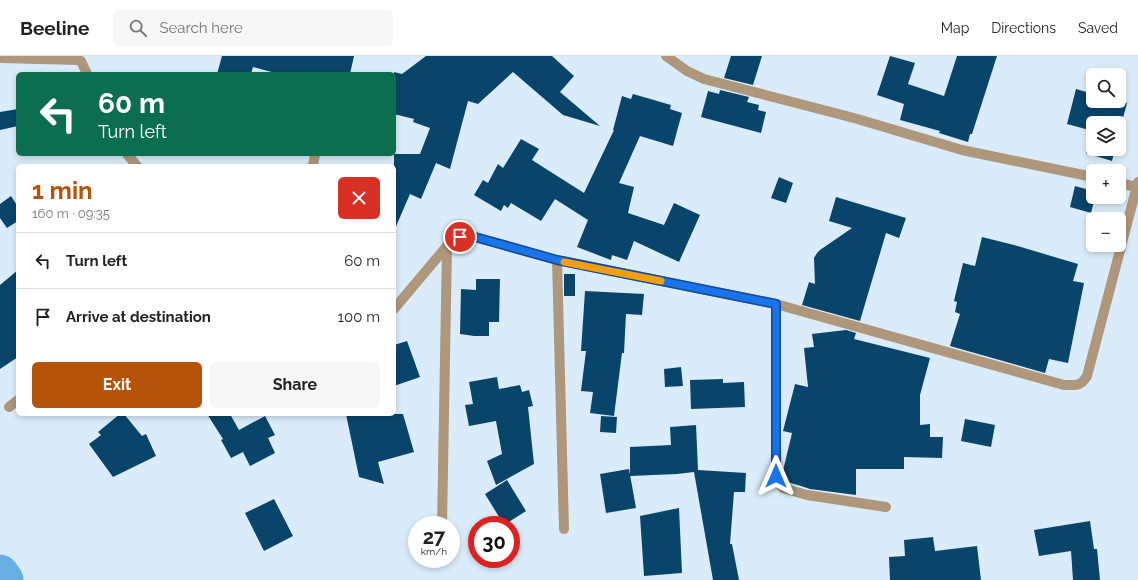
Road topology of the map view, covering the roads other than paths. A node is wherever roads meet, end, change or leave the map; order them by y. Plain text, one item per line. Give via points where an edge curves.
1 (666, 56) edge
2 (0, 58) edge
3 (86, 72) edge
4 (129, 156) edge
5 (135, 164) edge
6 (1086, 176) edge
7 (1126, 183) edge
8 (1137, 184) edge
9 (447, 246) junction
10 (557, 260) junction
11 (776, 304) junction
12 (396, 307) edge
13 (16, 402) edge
14 (10, 407) dead end
15 (886, 507) dead end
16 (442, 516) edge
17 (564, 529) dead end

1 - 6 street via 704,79 854,118 962,150
2 - 3 street via 78,60
4 - 5 street
7 - 8 street
8 - 11 street via 1087,376 1079,385 1064,385
9 - 10 street via 460,237 475,237
9 - 12 street
9 - 16 street
10 - 11 street
10 - 17 street
11 - 15 street via 778,482 783,488 807,495
13 - 14 street

